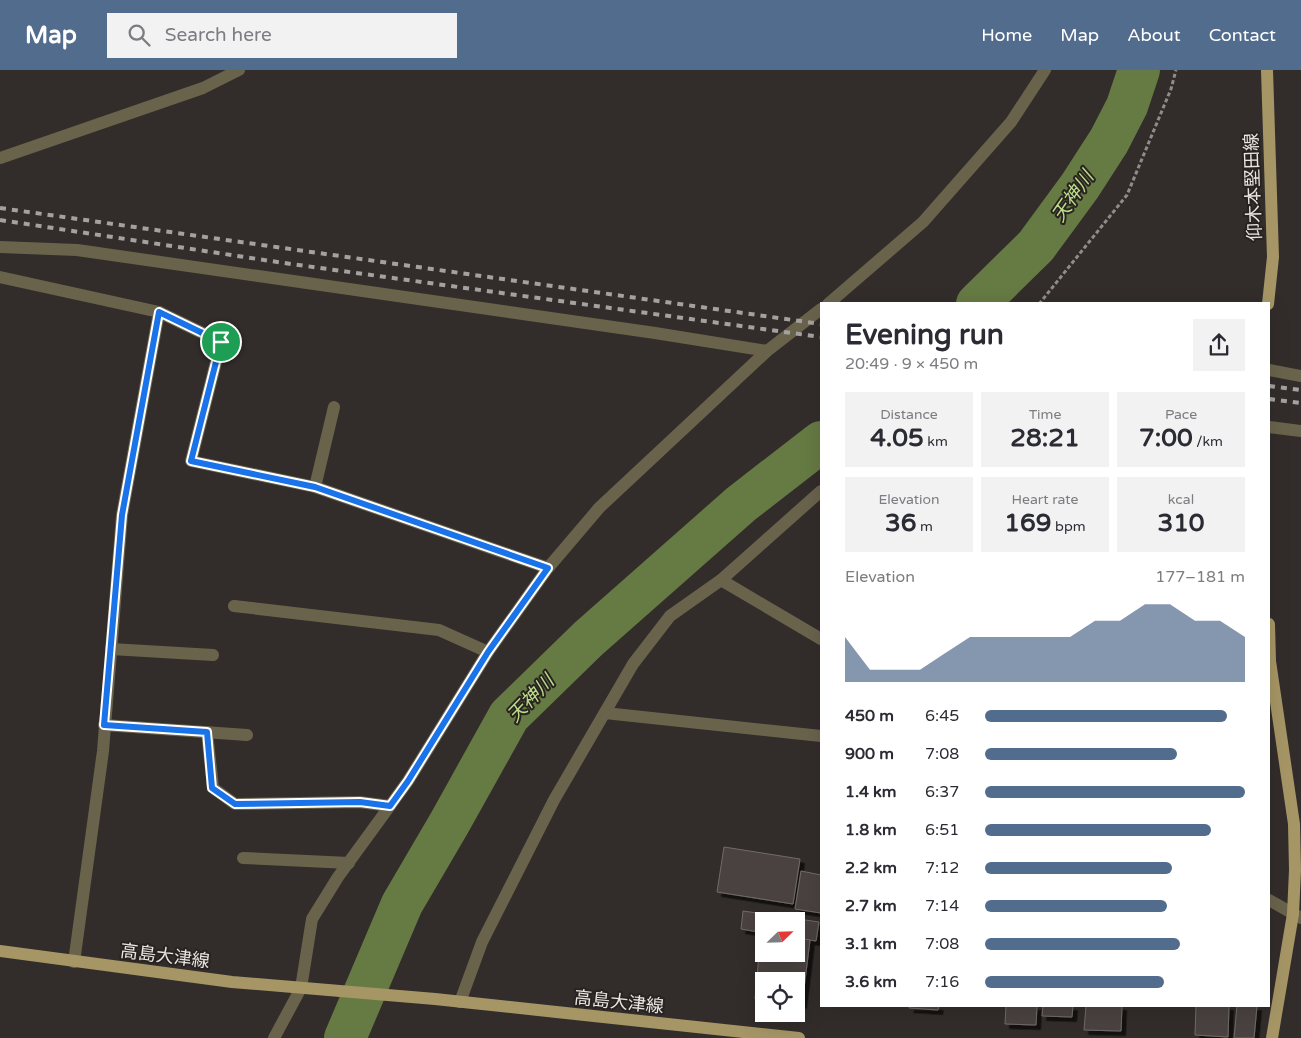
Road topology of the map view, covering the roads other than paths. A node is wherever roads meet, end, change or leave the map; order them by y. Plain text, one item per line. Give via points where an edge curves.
1 (238, 70) edge
2 (1046, 70) edge
3 (1268, 70) edge
4 (0, 158) edge
5 (0, 247) edge
6 (0, 277) edge
7 (830, 302) edge
8 (1268, 302) edge
9 (820, 310) edge
10 (159, 312) junction
11 (767, 351) junction
12 (1270, 370) edge
13 (1301, 376) edge
14 (334, 407) dead end
15 (1270, 427) edge
16 (1301, 431) edge
17 (315, 487) junction
18 (820, 492) edge
19 (548, 568) junction
20 (721, 580) junction
21 (234, 606) dead end
22 (820, 638) edge
23 (111, 649) junction
24 (488, 652) junction
25 (213, 654) dead end
26 (1270, 661) edge
27 (605, 712) junction
28 (104, 725) junction
29 (207, 732) junction
30 (247, 735) dead end
31 (820, 736) edge
32 (390, 806) junction
33 (1297, 820) edge
34 (243, 858) dead end
35 (348, 863) junction
36 (1270, 901) edge
37 (1297, 916) edge
38 (0, 952) edge
39 (74, 962) junction
40 (301, 988) junction
41 (460, 1002) junction
42 (274, 1038) edge
43 (799, 1038) edge
44 (1272, 1038) edge

1 - 4 street via 203,88
2 - 7 street via 1011,122 922,222
3 - 8 main road, 仰木本堅田線 via 1273,257
5 - 11 street via 77,250
6 - 10 street
9 - 11 street
10 - 17 street via 221,342 191,461
10 - 23 street via 122,515
11 - 19 street via 599,508
12 - 13 street
14 - 17 street
15 - 16 street
17 - 19 street
18 - 20 street
19 - 24 street
20 - 22 street
20 - 27 street via 670,616 633,664
21 - 24 street via 438,630
23 - 25 street
23 - 28 street
24 - 32 street
26 - 33 main road
27 - 31 street
27 - 41 street via 554,800 482,942
28 - 29 street
28 - 39 street
29 - 30 street
29 - 32 street via 212,788 235,804 360,802
32 - 35 street
33 - 37 main road
34 - 35 street
35 - 40 street via 312,919
36 - 37 street
37 - 44 main road
38 - 39 main road, 高島大津線
39 - 40 main road, 高島大津線
40 - 41 main road, 高島大津線
40 - 42 street
41 - 43 main road, 高島大津線

